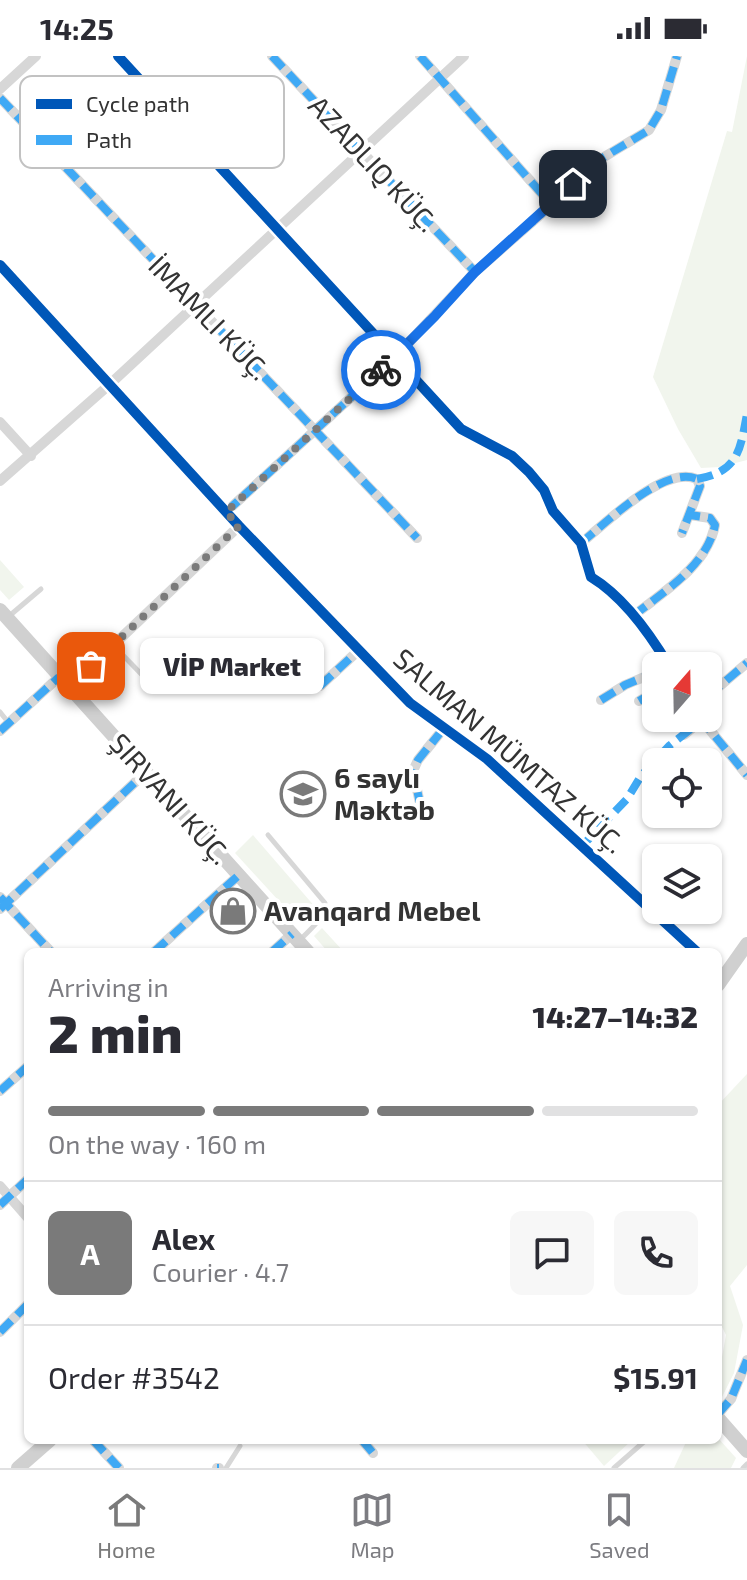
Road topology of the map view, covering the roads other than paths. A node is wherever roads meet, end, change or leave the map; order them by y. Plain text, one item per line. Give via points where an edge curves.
1 (36, 56) edge
2 (118, 56) edge
3 (272, 56) edge
4 (420, 56) edge
5 (464, 56) edge
6 (677, 56) edge
7 (136, 76) edge
8 (441, 78) junction
9 (0, 89) edge
10 (0, 98) edge
11 (20, 119) edge
12 (361, 152) junction
13 (66, 168) edge
14 (221, 168) edge
15 (551, 204) junction
16 (277, 229) junction
17 (0, 265) edge
18 (475, 272) junction
19 (196, 305) junction
20 (395, 357) junction
21 (109, 385) junction
22 (0, 422) edge
23 (317, 430) junction
24 (31, 456) junction
25 (0, 481) edge
26 (226, 512) junction
27 (690, 515) junction
28 (239, 526) junction
29 (682, 533) dead end
30 (417, 538) dead end
31 (581, 543) junction
32 (41, 589) dead end
33 (4, 614) edge
34 (633, 616) junction
35 (113, 645) junction
36 (359, 650) junction
37 (660, 652) edge
38 (747, 663) edge
39 (180, 667) dead end
40 (642, 678) edge
41 (64, 682) junction
42 (722, 684) edge
43 (320, 686) dead end
44 (642, 699) edge
45 (601, 700) dead end
46 (639, 701) dead end
47 (0, 712) edge
48 (9, 722) junction
49 (444, 728) junction
50 (0, 731) edge
51 (687, 732) edge
52 (710, 732) edge
53 (684, 735) dead end
54 (145, 773) junction
55 (747, 775) edge
56 (421, 808) dead end
57 (268, 835) dead end
58 (239, 875) junction
59 (2, 903) edge
60 (299, 942) edge
61 (747, 944) edge
62 (47, 948) edge
63 (158, 948) edge
64 (693, 948) edge
65 (722, 974) edge
66 (24, 1070) edge
67 (0, 1091) edge
68 (24, 1183) edge
69 (0, 1186) edge
70 (9, 1196) junction
71 (0, 1205) edge
72 (24, 1213) edge
73 (24, 1308) edge
74 (0, 1332) edge
75 (747, 1360) edge
76 (722, 1411) edge
77 (722, 1421) edge
78 (45, 1444) edge
79 (97, 1444) edge
80 (365, 1444) edge
81 (641, 1444) edge
82 (240, 1446) dead end
83 (747, 1451) edge
84 (373, 1453) dead end
85 (18, 1468) edge
86 (119, 1468) edge
87 (226, 1468) edge
88 (614, 1468) edge

1 - 9 street
2 - 7 street
3 - 12 street
4 - 8 street
5 - 8 street
6 - 15 street via 661,110 649,130 594,163
8 - 12 street
8 - 15 street
10 - 11 street
12 - 16 street
12 - 18 street
13 - 19 street
14 - 16 street
15 - 18 street
16 - 19 street
16 - 20 street
17 - 21 street, SALMAN MÜMTAZ KÜÇ.
18 - 20 street
19 - 21 street
19 - 23 street
20 - 23 street
20 - 31 street via 461,429 512,456 529,472
21 - 24 street
21 - 26 street, SALMAN MÜMTAZ KÜÇ.
22 - 24 street
23 - 26 street
23 - 30 street
24 - 25 street
26 - 28 street, SALMAN MÜMTAZ KÜÇ.
27 - 29 street
27 - 31 street via 699,493 697,479 666,479
27 - 34 street via 710,518 713,534 689,571
28 - 35 street
28 - 36 street, SALMAN MÜMTAZ KÜÇ.
31 - 34 street via 591,577
32 - 33 lane
33 - 41 main road, ŞIRVANI KÜÇ.
34 - 37 street
35 - 39 lane via 154,684
35 - 41 street
36 - 43 street
36 - 49 street, SALMAN MÜMTAZ KÜÇ. via 410,703
38 - 42 street
40 - 45 street
41 - 48 street
41 - 54 main road, ŞIRVANI KÜÇ.
44 - 46 street
47 - 48 lane
48 - 50 street
49 - 56 street via 413,771
49 - 64 street, SALMAN MÜMTAZ KÜÇ. via 487,759
51 - 53 street
52 - 55 street
54 - 58 main road, ŞIRVANI KÜÇ.
54 - 59 street
57 - 60 lane via 325,903 321,919
58 - 60 main road, ŞIRVANI KÜÇ.
58 - 63 street
59 - 62 street
61 - 65 main road
66 - 67 street
68 - 70 street
69 - 70 street
70 - 71 street
70 - 72 street
73 - 74 street
75 - 76 street
77 - 83 main road
78 - 85 main road
79 - 86 street
80 - 84 street
81 - 88 lane
82 - 87 lane

